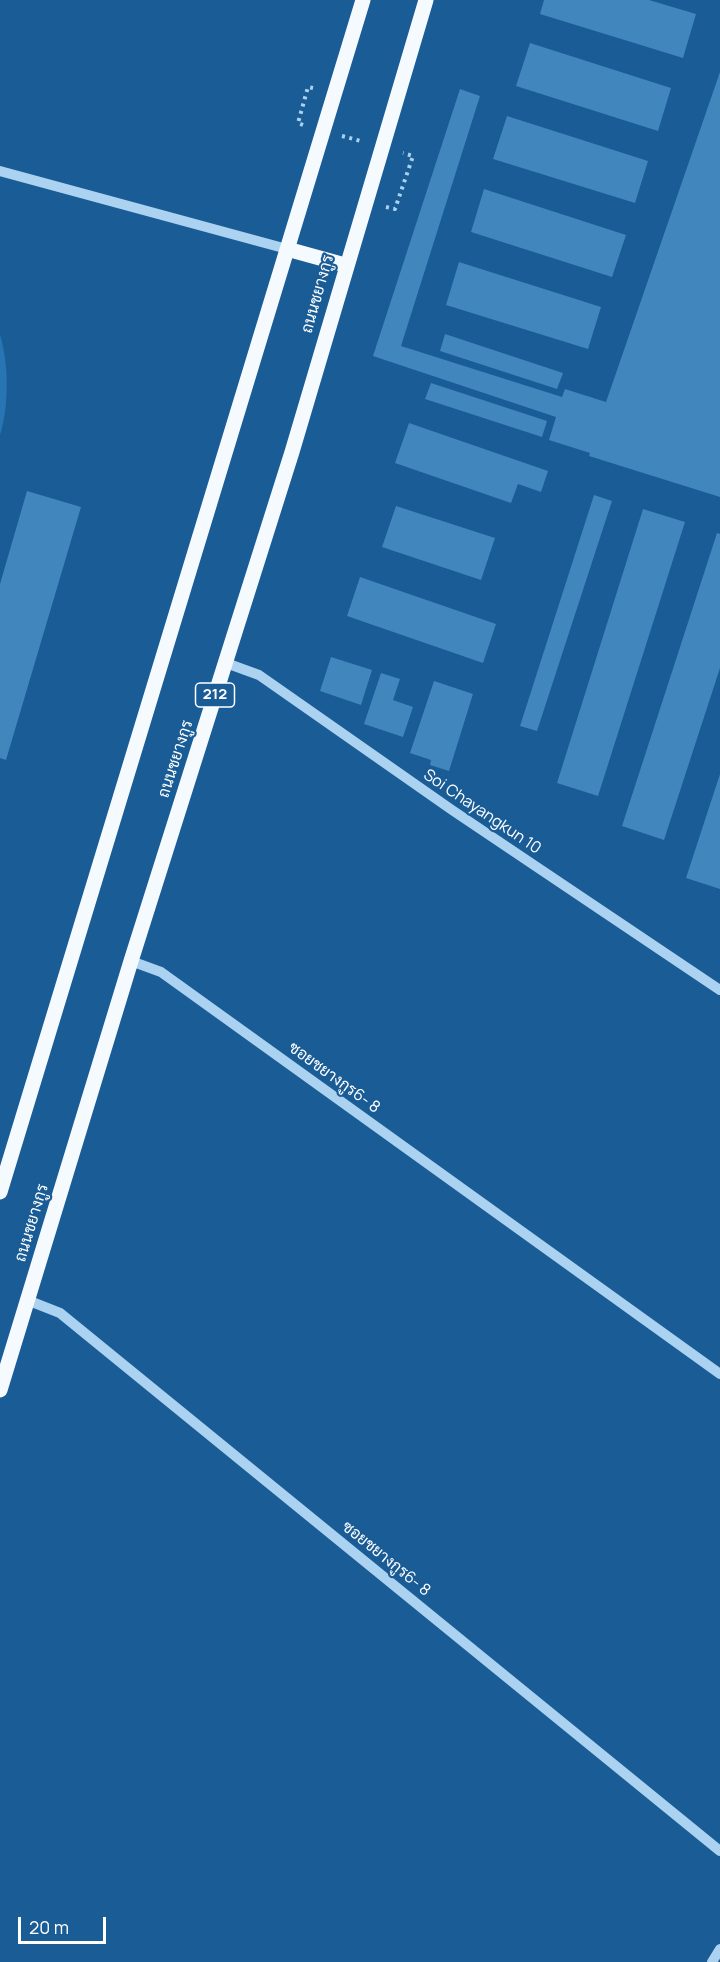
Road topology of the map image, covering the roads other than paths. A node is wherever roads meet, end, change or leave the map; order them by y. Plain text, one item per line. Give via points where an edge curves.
1 (363, 0) edge
2 (426, 0) edge
3 (0, 171) edge
4 (287, 249) junction
5 (345, 265) junction
6 (226, 663) junction
7 (131, 961) junction
8 (720, 990) edge
9 (0, 1192) edge
10 (27, 1300) junction
11 (720, 1374) edge
12 (0, 1390) edge
13 (720, 1851) edge
14 (720, 1949) edge
15 (712, 1962) edge

1 - 4 main road
2 - 5 main road, ถนนชยางกูร / 212
3 - 4 street
4 - 5 main road
4 - 9 main road
5 - 6 main road, ถนนชยางกูร / 212
6 - 7 main road, ถนนชยางกูร / 212
6 - 8 street, Soi Chayangkun 10 via 259,675
7 - 10 main road, ถนนชยางกูร / 212
7 - 11 street, ซอยชยางกูร6- 8 via 161,972
10 - 12 main road, ถนนชยางกูร / 212
10 - 13 street, ซอยชยางกูร6- 8 via 60,1313
14 - 15 street

